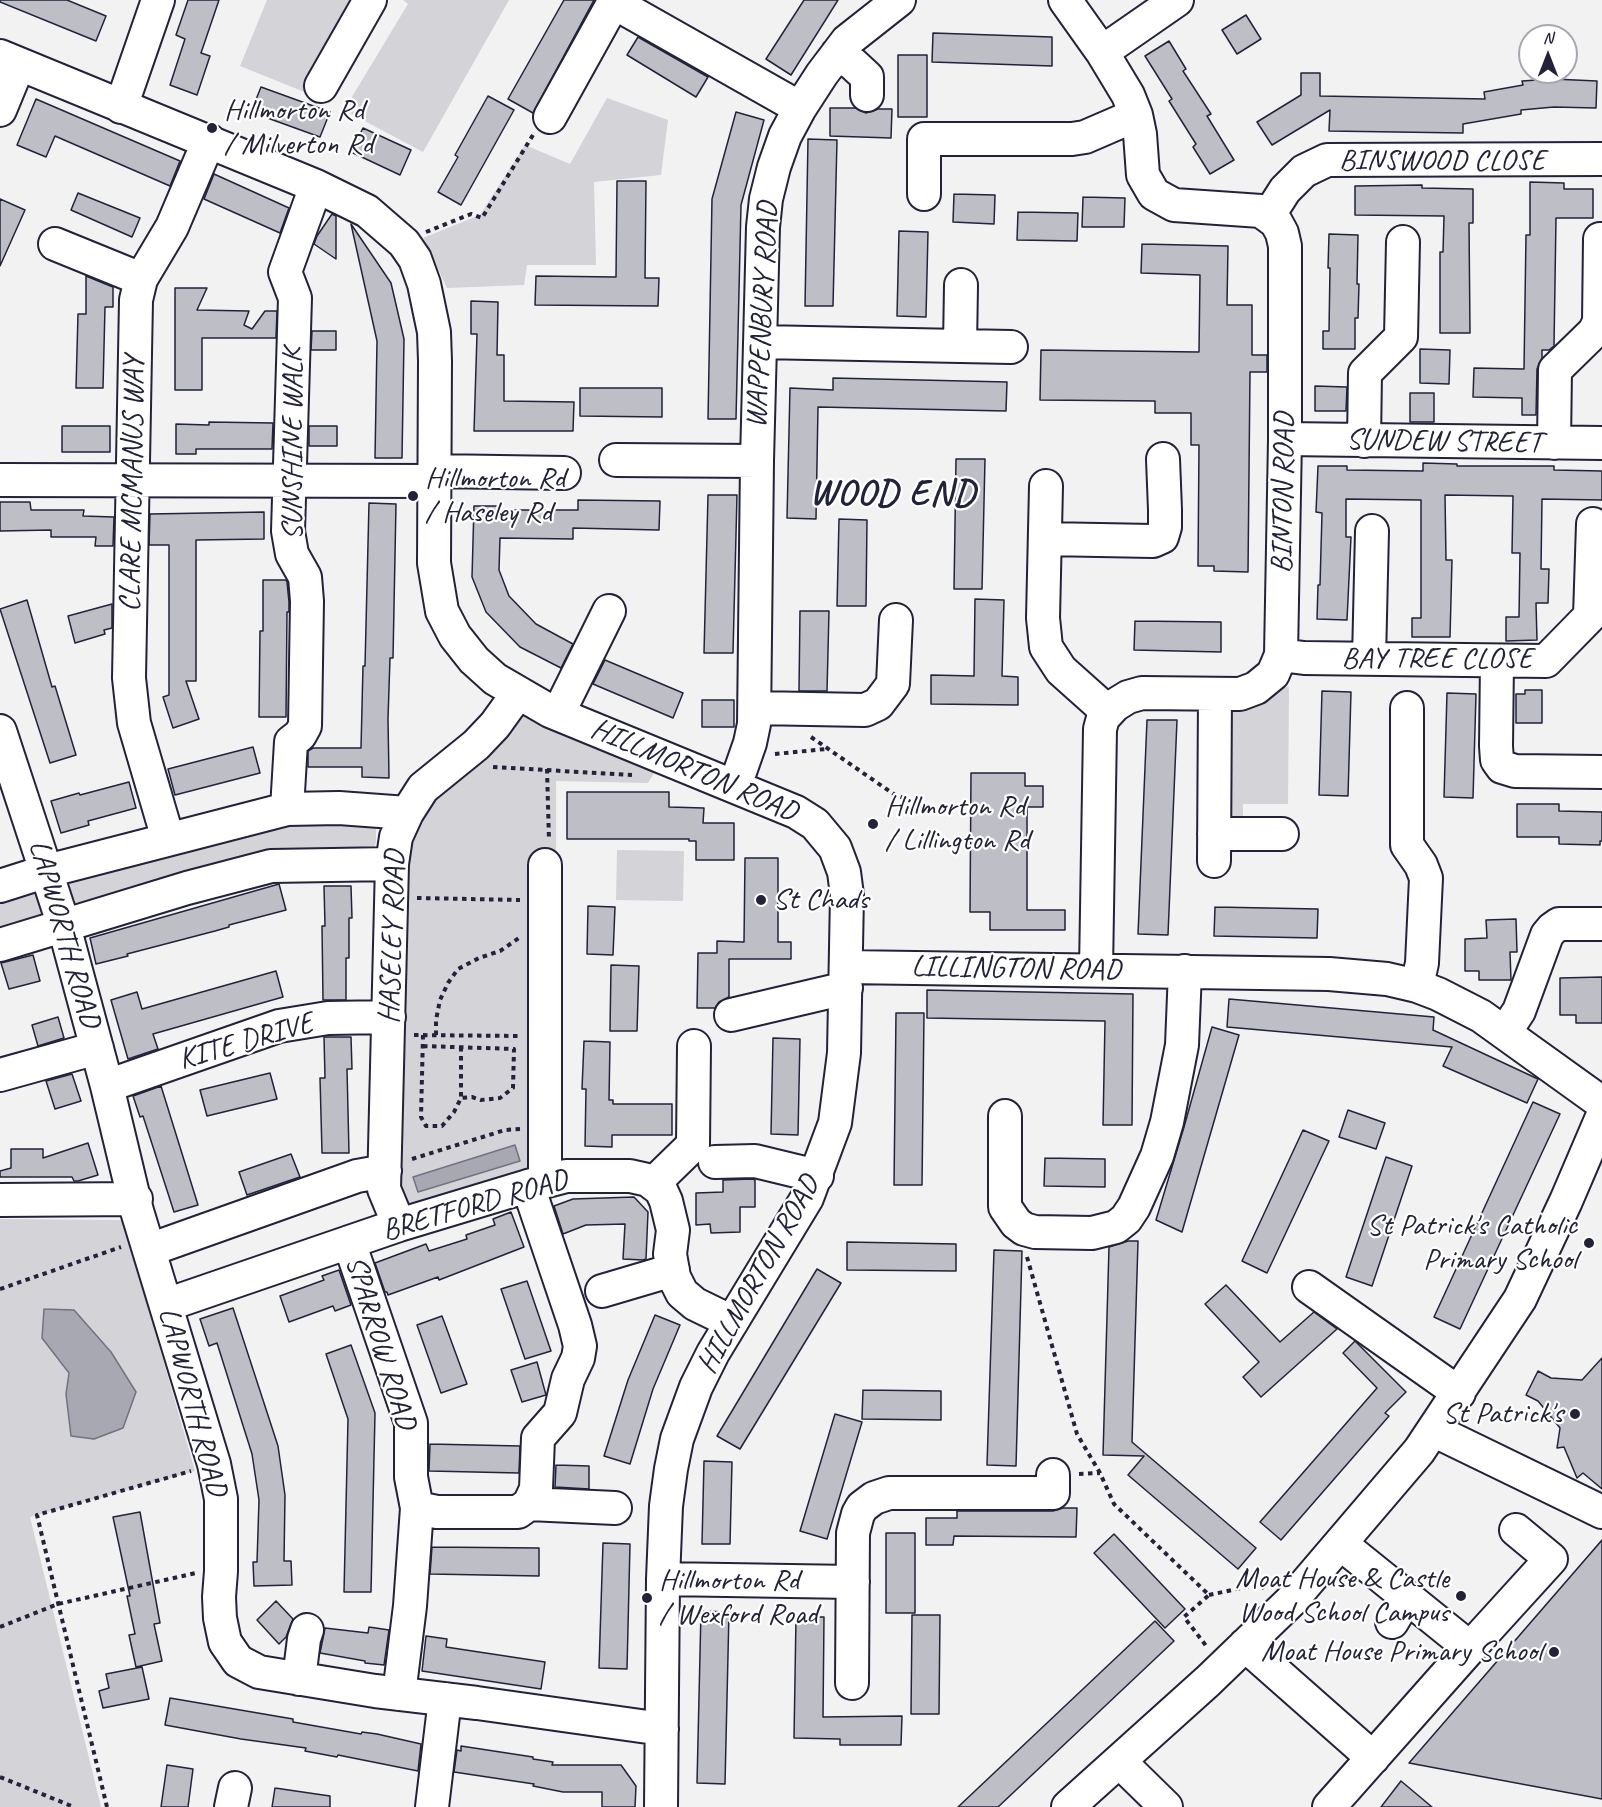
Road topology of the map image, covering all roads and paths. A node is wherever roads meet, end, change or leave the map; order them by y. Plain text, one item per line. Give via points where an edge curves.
1 (158, 0) edge
2 (370, 0) edge
3 (899, 0) edge
4 (1065, 0) edge
5 (1177, 0) edge
6 (614, 1) edge
7 (1102, 52) junction
8 (837, 54) junction
9 (10, 60) edge
10 (321, 86) dead end
11 (867, 95) dead end
12 (121, 106) junction
13 (800, 108) junction
14 (0, 110) edge
15 (1136, 115) junction
16 (550, 117) joint
17 (209, 140) junction
18 (1602, 159) edge
19 (316, 186) junction
20 (924, 194) dead end
21 (1269, 215) junction
22 (1600, 239) dead end
23 (1403, 242) dead end
24 (404, 243) junction
25 (55, 244) dead end
26 (141, 279) junction
27 (961, 285) dead end
28 (760, 342) junction
29 (960, 346) junction
30 (1011, 347) dead end
31 (1285, 438) junction
32 (1364, 441) junction
33 (1554, 443) junction
34 (1602, 443) edge
35 (1163, 459) dead end
36 (616, 460) dead end
37 (757, 461) junction
38 (564, 473) dead end
39 (434, 476) junction
40 (0, 480) edge
41 (131, 481) junction
42 (290, 481) junction
43 (1046, 486) dead end
44 (1593, 524) dead end
45 (1372, 531) dead end
46 (1045, 539) junction
47 (609, 610) dead end
48 (896, 620) dead end
49 (1281, 655) junction
50 (1369, 659) junction
51 (1497, 661) junction
52 (518, 693) junction
53 (1215, 695) junction
54 (755, 708) junction
55 (1407, 708) dead end
56 (1108, 712) junction
57 (558, 714) junction
58 (0, 731) edge
59 (804, 731) dead end
60 (748, 749) junction
61 (826, 749) junction
62 (661, 756) junction
63 (460, 759) junction
64 (547, 769) junction
65 (1602, 772) edge
66 (735, 786) junction
67 (287, 809) junction
68 (944, 812) dead end
69 (407, 813) junction
70 (1282, 834) dead end
71 (168, 839) junction
72 (392, 864) junction
73 (545, 865) joint
74 (47, 871) junction
75 (0, 886) edge
76 (392, 897) junction
77 (545, 913) junction
78 (1602, 924) edge
79 (64, 926) junction
80 (0, 945) edge
81 (1096, 970) junction
82 (1185, 971) junction
83 (846, 977) junction
84 (1417, 986) junction
85 (731, 1015) dead end
86 (389, 1026) junction
87 (1505, 1032) junction
88 (423, 1035) junction
89 (436, 1035) junction
90 (545, 1036) junction
91 (423, 1046) junction
92 (694, 1046) dead end
93 (97, 1048) junction
94 (461, 1048) junction
95 (0, 1075) edge
96 (107, 1086) junction
97 (461, 1098) junction
98 (1602, 1103) edge
99 (1005, 1116) dead end
100 (1602, 1117) edge
101 (544, 1130) junction
102 (715, 1161) dead end
103 (385, 1166) junction
104 (817, 1176) junction
105 (537, 1183) junction
106 (653, 1184) junction
107 (135, 1199) junction
108 (0, 1200) edge
109 (399, 1226) junction
110 (1029, 1230) junction
111 (349, 1242) junction
112 (148, 1244) junction
113 (673, 1270) junction
114 (1309, 1287) dead end
115 (0, 1289) edge
116 (602, 1291) dead end
117 (166, 1305) junction
118 (732, 1322) junction
119 (1459, 1393) junction
120 (1433, 1430) junction
121 (214, 1464) junction
122 (1053, 1475) dead end
123 (529, 1504) junction
124 (417, 1508) junction
125 (615, 1508) dead end
126 (1602, 1512) edge
127 (1516, 1530) dead end
128 (1341, 1544) junction
129 (221, 1571) junction
130 (663, 1579) junction
131 (853, 1582) junction
132 (1209, 1595) junction
133 (58, 1604) junction
134 (1282, 1609) junction
135 (0, 1627) edge
136 (307, 1630) dead end
137 (1245, 1645) junction
138 (1470, 1648) junction
139 (1221, 1668) junction
140 (299, 1679) junction
141 (852, 1683) dead end
142 (399, 1694) junction
143 (445, 1699) junction
144 (662, 1730) junction
145 (1372, 1758) junction
146 (1119, 1761) junction
147 (0, 1778) edge
148 (1164, 1806) edge
149 (74, 1807) edge
150 (107, 1807) edge
151 (432, 1807) edge
152 (661, 1807) edge
153 (1068, 1807) edge
154 (1329, 1807) edge

1 - 12 street
2 - 10 street
3 - 8 street, WAPPENBURY ROAD via 847,41
4 - 7 street
5 - 7 street
6 - 13 street
6 - 16 street
7 - 15 street
8 - 11 street via 867,77
8 - 13 street, WAPPENBURY ROAD
9 - 12 street, HILLMORTON ROAD
9 - 14 street
12 - 17 street, HILLMORTON ROAD
13 - 28 street, WAPPENBURY ROAD via 785,136 766,199
15 - 20 street via 1072,139 924,139
15 - 21 street via 1143,175 1154,194 1174,205 1248,208
16 - 24 path via 538,126 482,218 471,214
17 - 19 street, HILLMORTON ROAD
17 - 26 street, CLARE MCMANUS WAY via 172,227
18 - 21 street, BINSWOOD CLOSE via 1327,160 1304,171 1285,190
19 - 24 street, HILLMORTON ROAD via 367,211
19 - 42 street, SUNSHINE WALK via 285,272 295,298
21 - 31 street, BINTON ROAD via 1282,233 1285,246
22 - 33 street via 1599,322 1594,332 1555,370
23 - 32 street via 1401,337 1365,373
24 - 39 street, HILLMORTON ROAD via 416,259 434,332
25 - 26 street
26 - 41 street, CLARE MCMANUS WAY via 136,300
27 - 29 street
28 - 29 street
28 - 37 street, WAPPENBURY ROAD
29 - 30 street
31 - 32 street, SUNDEW STREET
31 - 49 street, BINTON ROAD
32 - 33 street, SUNDEW STREET
33 - 34 street, SUNDEW STREET
35 - 46 street via 1162,537 1153,541
36 - 37 street, WAPPENBURY ROAD
37 - 54 street, WAPPENBURY ROAD
38 - 39 street
39 - 42 street
39 - 52 street, HILLMORTON ROAD via 434,563 442,611 474,660
40 - 41 street
41 - 42 street
41 - 71 street, CLARE MCMANUS WAY via 129,678 134,723
42 - 67 street, SUNSHINE WALK via 288,531 292,554 306,577 307,601 304,726 291,742
43 - 46 street
44 - 51 street, BAY TREE CLOSE via 1590,616 1546,661
45 - 50 street
46 - 56 street via 1046,647 1061,670
47 - 57 street
48 - 54 street via 893,684 878,704 865,710
49 - 50 street, BAY TREE CLOSE
49 - 53 street via 1273,674 1256,688 1240,694
50 - 51 street, BAY TREE CLOSE
51 - 65 street via 1496,746 1502,767 1515,771
52 - 57 street, HILLMORTON ROAD
52 - 63 street, HASELEY ROAD via 495,725
53 - 56 street via 1142,693 1128,697
53 - 70 street via 1214,847
54 - 60 street, WAPPENBURY ROAD
55 - 84 street via 1407,845 1426,879 1422,963
56 - 81 street via 1100,729
57 - 62 street, HILLMORTON ROAD
58 - 74 street, LAPWORTH ROAD
59 - 61 path
60 - 61 path via 766,755
60 - 66 street, WAPPENBURY ROAD
61 - 68 path via 896,795
62 - 64 path via 647,776
62 - 66 street, HILLMORTON ROAD
63 - 64 path via 477,766
63 - 69 street, HASELEY ROAD via 423,788
64 - 73 path via 549,843
66 - 83 street, HILLMORTON ROAD via 796,812 815,824 834,848 844,872 847,895
67 - 69 street
67 - 71 street
69 - 72 street, HASELEY ROAD via 396,837
71 - 74 street
72 - 76 street, HASELEY ROAD
72 - 79 street via 271,866
73 - 77 street
74 - 75 street
74 - 79 street, LAPWORTH ROAD
76 - 77 path
76 - 86 street, HASELEY ROAD
77 - 89 path via 525,925 519,938 500,951 458,969 440,1000
77 - 90 street
78 - 87 street via 1559,924 1552,928 1520,1011
79 - 80 street
79 - 93 street, LAPWORTH ROAD
81 - 82 street, LILLINGTON ROAD
81 - 83 street, LILLINGTON ROAD
82 - 84 street, LILLINGTON ROAD via 1354,975
82 - 110 street via 1177,1078 1157,1156 1134,1207 1126,1219 1105,1231
83 - 85 street, LILLINGTON ROAD
83 - 104 street, HILLMORTON ROAD via 841,1087 835,1123
84 - 87 street, LILLINGTON ROAD via 1459,1004
86 - 88 path
86 - 96 street, KITE DRIVE via 328,1018 279,1026
86 - 103 street, HASELEY ROAD
87 - 98 street, LILLINGTON ROAD
88 - 89 path
88 - 91 path
89 - 90 path
90 - 101 street
91 - 94 path
91 - 97 path via 421,1117 426,1126 442,1126
92 - 106 street via 693,1145
93 - 95 street
93 - 96 street, LAPWORTH ROAD
94 - 97 path
94 - 97 path via 514,1049 513,1088 500,1098
96 - 107 street, LAPWORTH ROAD
99 - 110 street via 1005,1207 1016,1223
100 - 119 street via 1520,1299
101 - 103 path via 505,1130
101 - 105 street
102 - 104 street via 755,1161
103 - 109 street, HASELEY ROAD via 384,1189
103 - 112 street, BRETFORD ROAD
104 - 118 street, HILLMORTON ROAD via 795,1220
105 - 106 street, BRETFORD ROAD via 566,1176 630,1176
105 - 109 street, BRETFORD ROAD
105 - 123 street via 580,1346 560,1413 538,1438 536,1489
106 - 113 street via 666,1201 673,1230
107 - 108 street
107 - 112 street, LAPWORTH ROAD
109 - 111 street, BRETFORD ROAD
110 - 132 path via 1027,1261 1077,1434 1114,1504
111 - 117 street, BRETFORD ROAD
111 - 124 street, SPARROW ROAD via 411,1424 411,1476
112 - 115 path
112 - 117 street, LAPWORTH ROAD
113 - 116 street
113 - 118 street via 682,1293
114 - 119 street
117 - 121 street, LAPWORTH ROAD
118 - 130 street, HILLMORTON ROAD via 696,1387 677,1439 666,1506
119 - 120 street
120 - 126 street
120 - 128 street
121 - 129 street, LAPWORTH ROAD via 221,1500
121 - 133 path via 37,1515
122 - 131 street via 1053,1493 889,1493 874,1498 862,1507 855,1523
123 - 124 street via 519,1512 437,1512
123 - 125 street
124 - 142 street, SPARROW ROAD
127 - 138 street via 1551,1559
128 - 134 street
128 - 138 street via 1398,1590 1445,1611
129 - 133 path via 200,1572
129 - 140 street, LAPWORTH ROAD via 220,1618 225,1642 238,1660 259,1672
130 - 131 street
130 - 144 street, HILLMORTON ROAD
131 - 141 street
132 - 134 path via 1260,1584
132 - 139 path via 1184,1617
133 - 135 path
133 - 150 path
134 - 137 street
136 - 140 street
137 - 139 street
137 - 145 street
138 - 145 street
139 - 146 street
140 - 142 street, LAPWORTH ROAD
142 - 143 street, LAPWORTH ROAD
143 - 144 street, LAPWORTH ROAD
143 - 151 street
144 - 152 street, HILLMORTON ROAD
145 - 154 street
146 - 148 street
146 - 153 street
147 - 149 path

